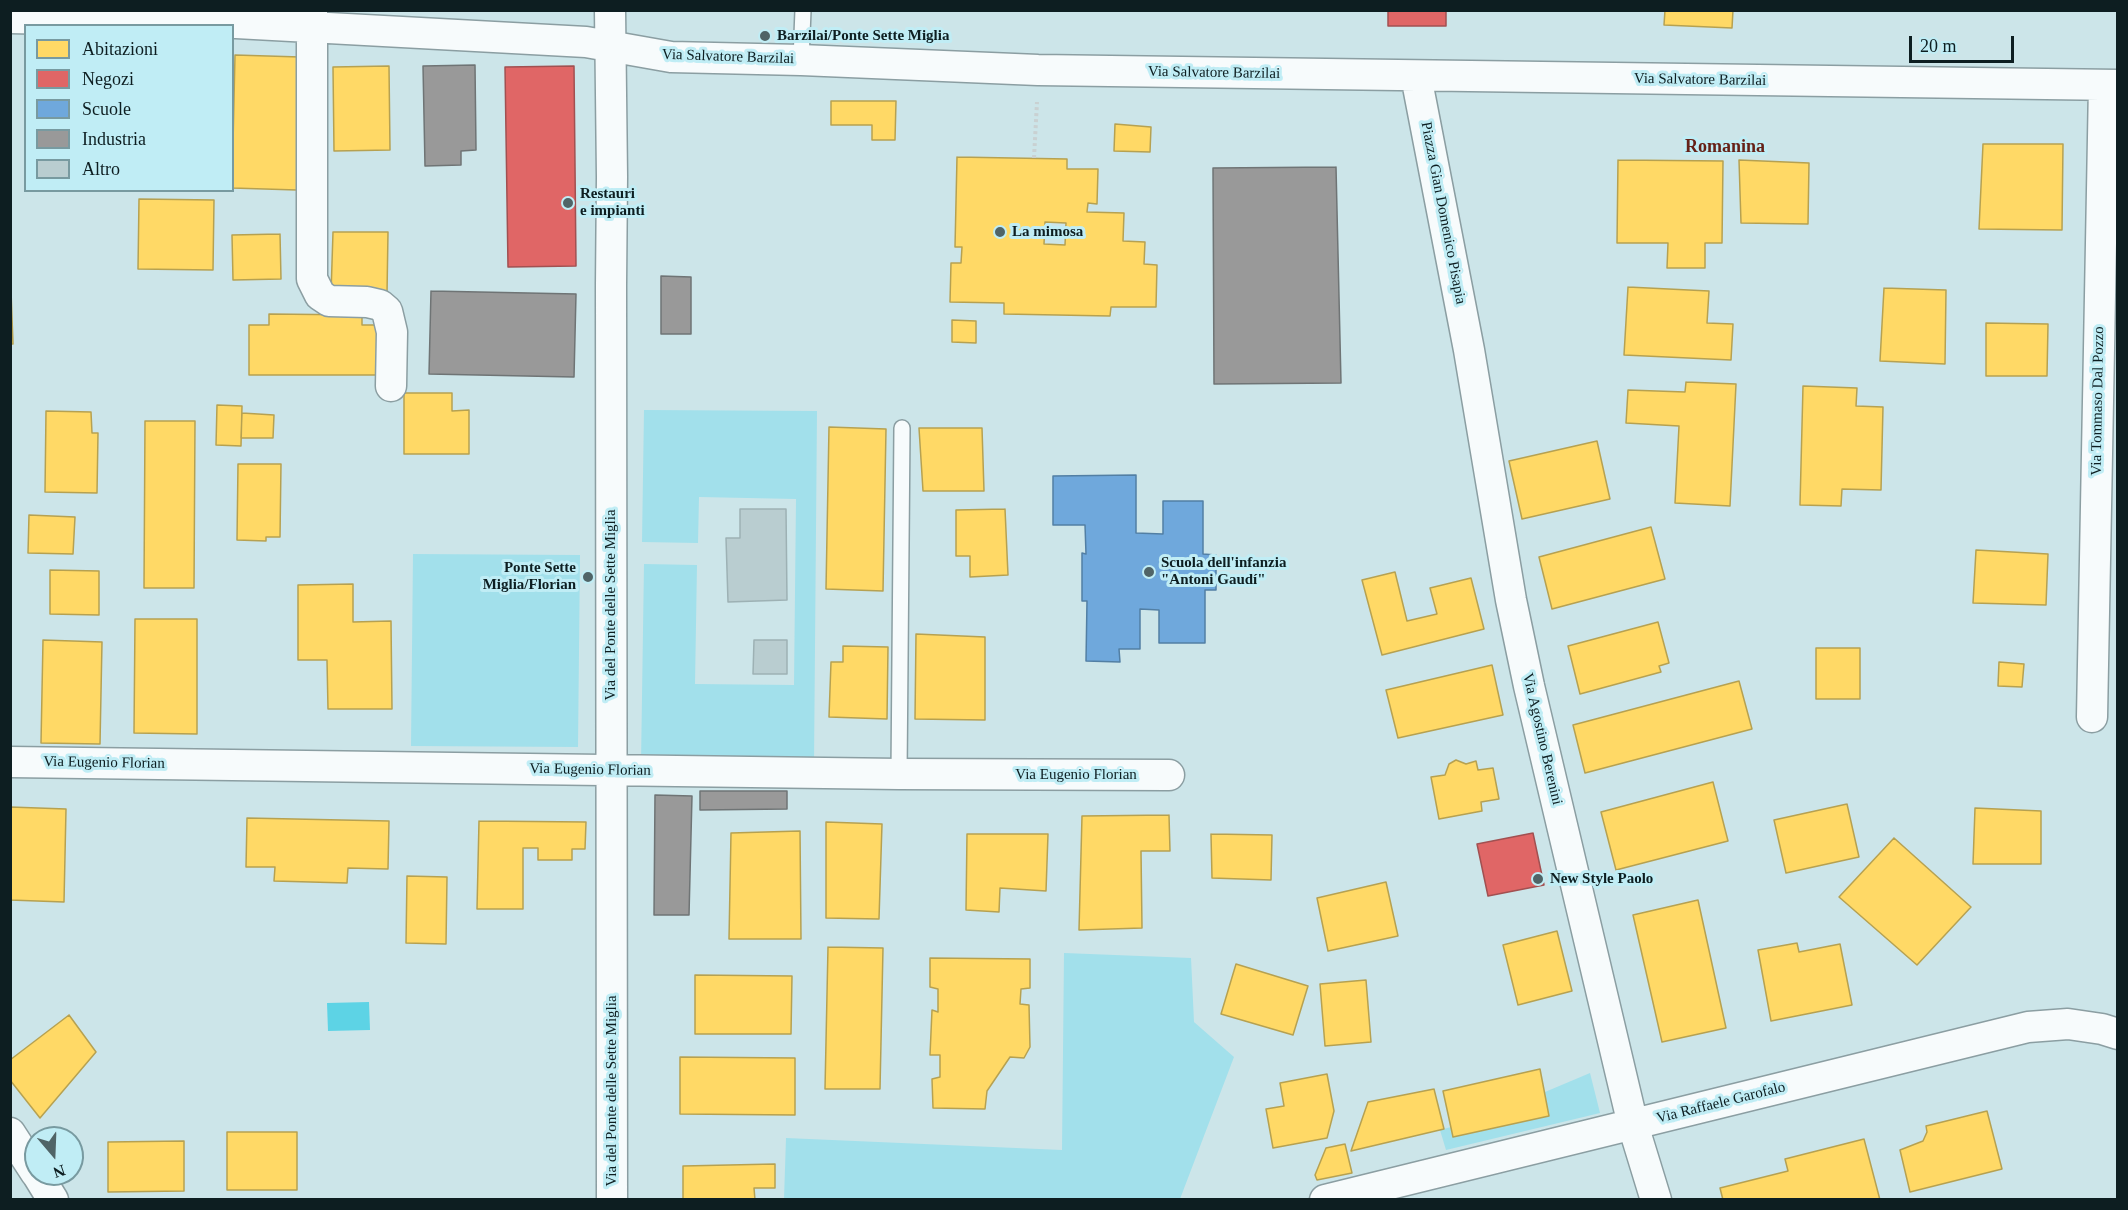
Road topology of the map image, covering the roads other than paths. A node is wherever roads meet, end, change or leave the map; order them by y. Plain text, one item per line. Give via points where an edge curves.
1 (610, 10) edge
2 (803, 10) edge
3 (10, 18) edge
4 (312, 19) edge
5 (610, 45) junction
6 (801, 60) junction
7 (1416, 76) junction
8 (2111, 85) edge
9 (1469, 350) joint
10 (391, 386) dead end
11 (902, 428) dead end
12 (2092, 717) dead end
13 (10, 762) edge
14 (611, 771) junction
15 (899, 774) junction
16 (1169, 775) dead end
17 (2118, 1034) edge
18 (1633, 1125) junction
19 (10, 1133) edge
20 (24, 1155) edge
21 (44, 1186) edge
22 (53, 1200) edge
23 (612, 1200) edge
24 (1325, 1200) edge
25 (1656, 1200) edge

1 - 5 street, Via del Ponte delle Sette Miglia
2 - 6 lane
3 - 4 street, Via Salvatore Barzilai via 236,23
4 - 5 street, Via Salvatore Barzilai
4 - 10 street via 312,279 320,295 329,301 367,302 387,311 392,332
5 - 6 street, Via Salvatore Barzilai via 671,57
5 - 14 street, Via del Ponte delle Sette Miglia
6 - 7 street, Via Salvatore Barzilai via 1038,70
7 - 8 street, Via Salvatore Barzilai
7 - 9 street, Piazza Gian Domenico Pisapia
8 - 12 street, Via Tommaso Dal Pozzo
9 - 18 street, Via Agostino Berenini via 1521,649
11 - 15 lane
13 - 14 street, Via Eugenio Florian
14 - 15 street, Via Eugenio Florian
14 - 23 street, Via del Ponte delle Sette Miglia
15 - 16 street, Via Eugenio Florian
17 - 18 street, Via Raffaele Garofalo via 2068,1024 2028,1027
18 - 24 street, Via Raffaele Garofalo
18 - 25 street, Via Agostino Berenini
19 - 20 street
21 - 22 street

